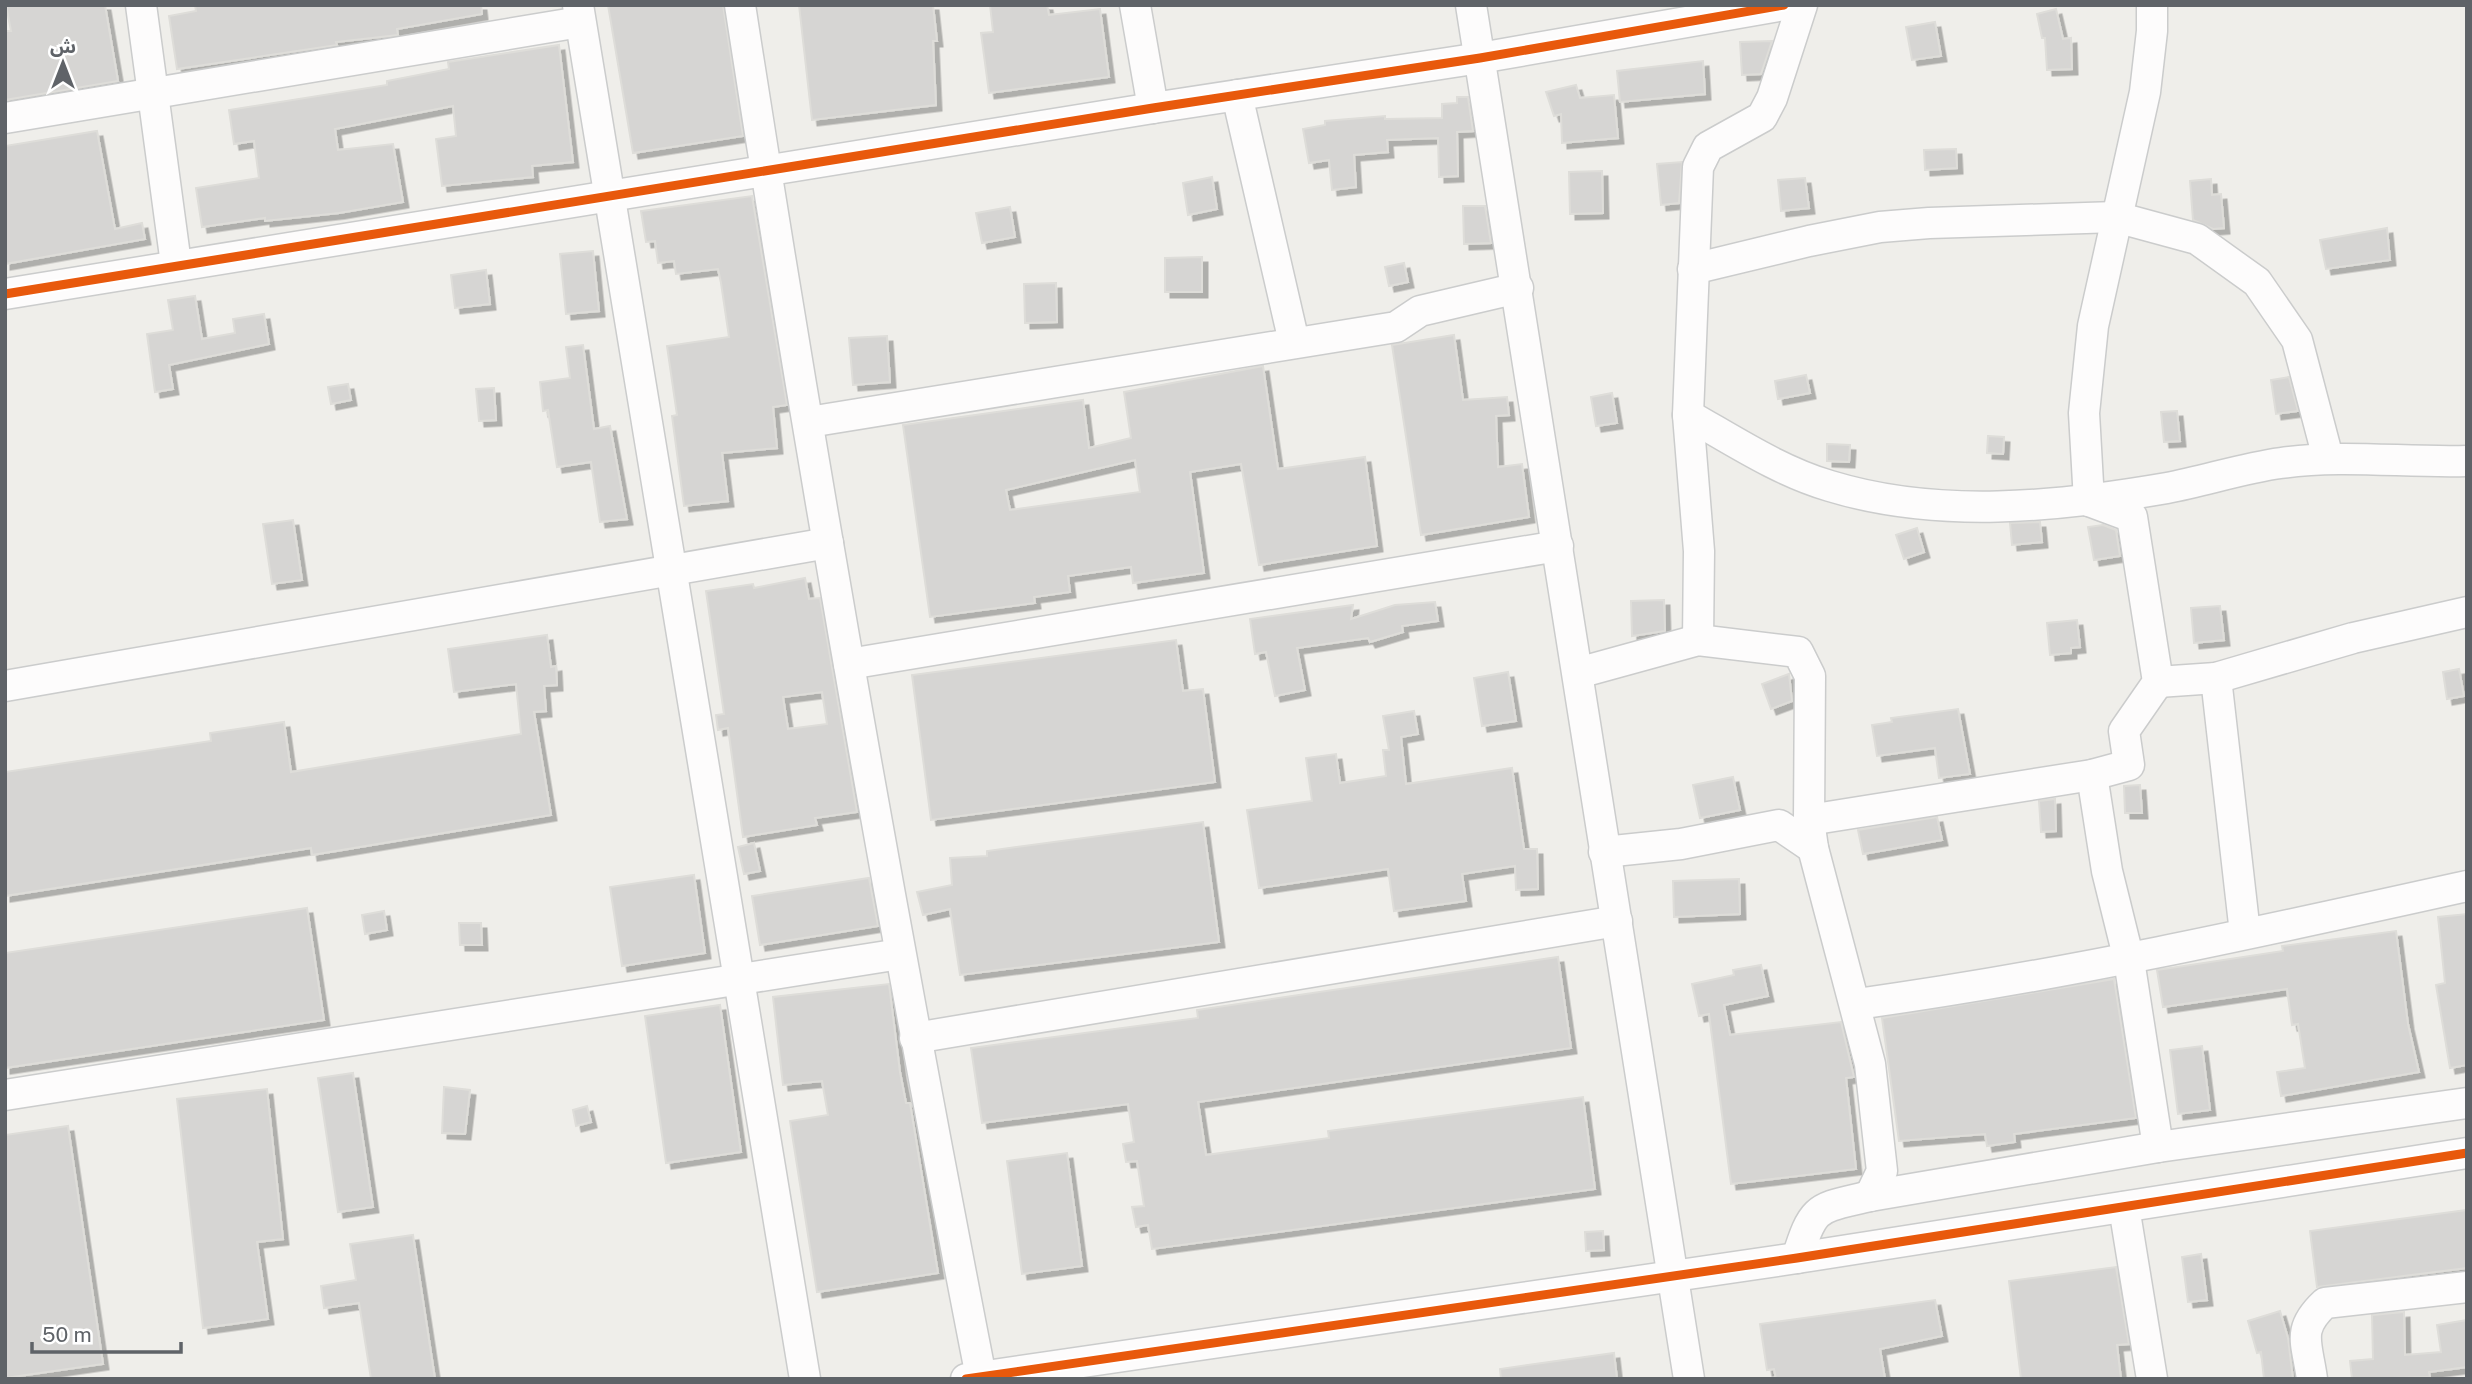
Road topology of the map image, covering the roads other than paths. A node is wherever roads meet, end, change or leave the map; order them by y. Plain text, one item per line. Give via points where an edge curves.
1 (141, 5) edge
2 (740, 5) edge
3 (1135, 5) edge
4 (1471, 5) edge
5 (1784, 5) edge
6 (1802, 5) edge
7 (2152, 5) edge
8 (579, 13) edge
9 (1480, 58) junction
10 (153, 93) junction
11 (1237, 95) junction
12 (1153, 108) junction
13 (5, 118) edge
14 (765, 172) junction
15 (610, 197) junction
16 (2116, 217) junction
17 (176, 264) junction
18 (1693, 269) junction
19 (1518, 288) junction
20 (5, 295) edge
21 (1294, 342) junction
22 (1688, 415) junction
23 (809, 422) junction
24 (2328, 458) junction
25 (2467, 461) edge
26 (2089, 501) junction
27 (828, 543) junction
28 (1558, 546) junction
29 (671, 571) junction
30 (2467, 612) edge
31 (1698, 640) junction
32 (849, 664) junction
33 (1578, 673) junction
34 (2216, 678) junction
35 (2158, 682) junction
36 (5, 686) edge
37 (2092, 775) junction
38 (1811, 834) junction
39 (1604, 852) junction
40 (2467, 886) edge
41 (1617, 921) junction
42 (2245, 933) junction
43 (900, 954) junction
44 (2129, 960) junction
45 (739, 979) junction
46 (1857, 1004) junction
47 (915, 1038) junction
48 (5, 1095) edge
49 (2467, 1103) edge
50 (2158, 1147) junction
51 (2467, 1153) edge
52 (1870, 1196) junction
53 (2124, 1207) junction
54 (1797, 1258) junction
55 (1672, 1277) junction
56 (2467, 1287) edge
57 (974, 1378) edge
58 (805, 1379) edge
59 (1689, 1379) edge
60 (2152, 1379) edge
61 (2312, 1379) edge

1 - 10 street
2 - 14 street
3 - 12 street
4 - 9 street
5 - 9 street
6 - 18 street via 1762,117 1708,147 1698,167
7 - 16 street via 2145,92
8 - 10 street
8 - 15 street
9 - 11 street
9 - 19 street
10 - 13 street
10 - 17 street
11 - 12 street
11 - 21 street
12 - 14 street
14 - 15 street
14 - 23 street
15 - 17 street
15 - 29 street
16 - 18 street via 1880,228
16 - 24 street via 2197,239 2257,282 2297,340
16 - 26 street via 2093,326 2084,413
17 - 20 street
18 - 22 street
19 - 21 street via 1420,311 1396,327
19 - 28 street
21 - 23 street
22 - 26 street via 1770,463 1830,486 1937,507
22 - 31 street via 1699,551
23 - 27 street
24 - 25 street
24 - 26 street via 2278,463
26 - 35 street via 2132,517
27 - 29 street
27 - 32 street
28 - 32 street
28 - 33 street
29 - 36 street
29 - 45 street
30 - 34 street via 2353,638
31 - 33 street
31 - 38 street via 1798,652 1810,676
32 - 43 street
33 - 39 street
34 - 35 street
34 - 42 street
35 - 37 street via 2124,731 2129,765
37 - 38 street
37 - 44 street via 2107,871
38 - 39 street via 1779,825 1681,844
38 - 46 street
39 - 41 street
40 - 42 street
41 - 47 street
41 - 55 street
42 - 44 street
43 - 45 street
43 - 47 street
44 - 46 street
44 - 50 street
45 - 48 street
45 - 58 street
46 - 52 street via 1870,1064 1882,1171
47 - 57 street
49 - 50 street
50 - 52 street
51 - 53 street
52 - 54 street via 1813,1215
53 - 54 street
53 - 60 street
54 - 55 street
55 - 57 street
55 - 59 street
56 - 61 street via 2325,1303 2305,1327

